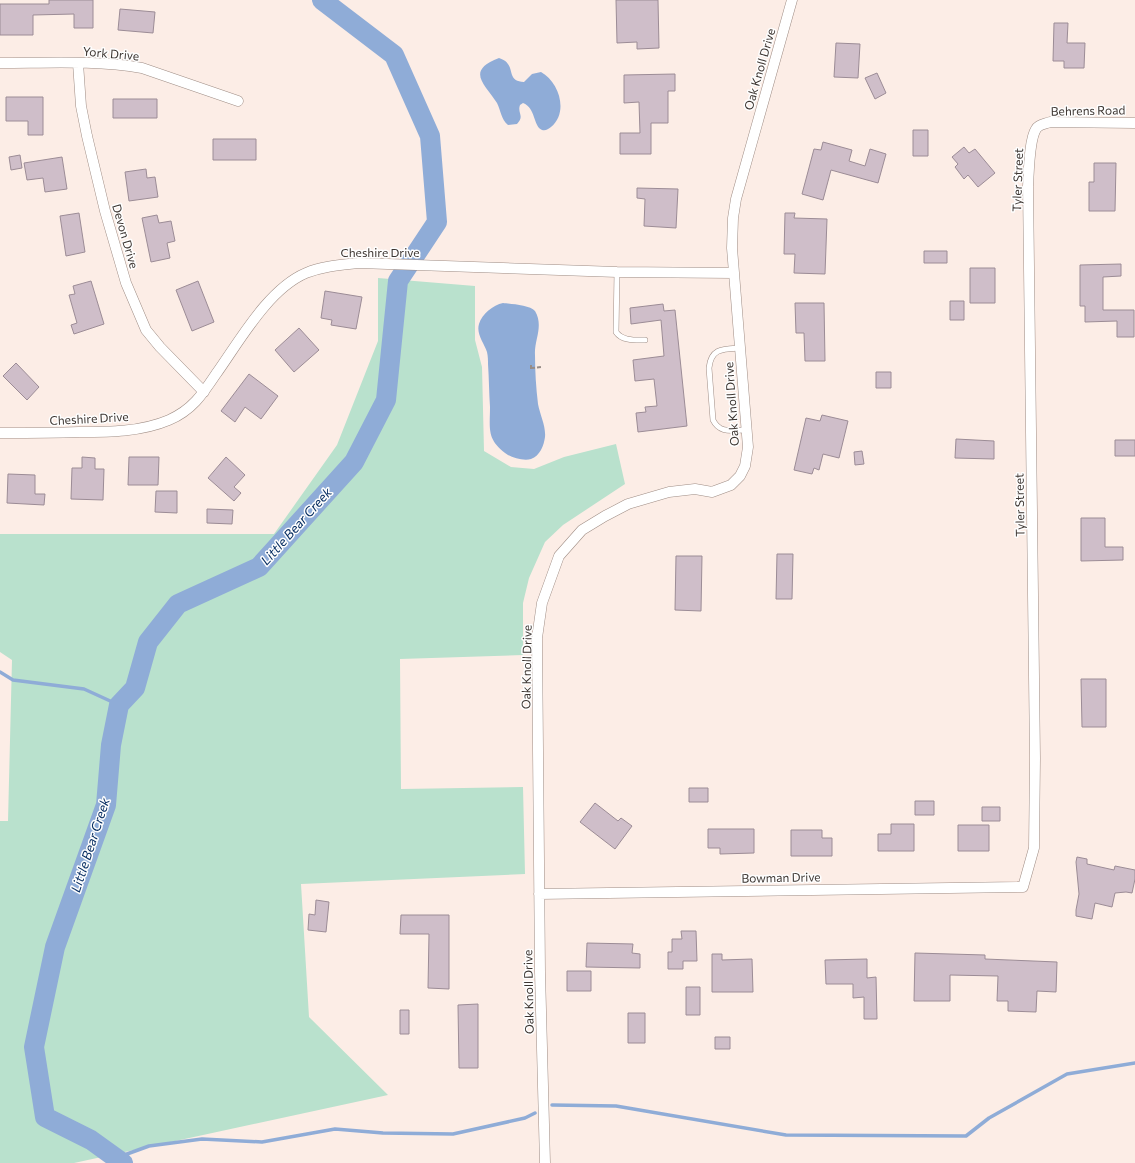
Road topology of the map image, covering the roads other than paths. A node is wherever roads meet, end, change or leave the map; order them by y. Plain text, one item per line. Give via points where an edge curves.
1 (792, 0) edge
2 (78, 63) junction
3 (0, 64) edge
4 (238, 101) dead end
5 (1135, 123) edge
6 (1041, 124) joint
7 (616, 272) junction
8 (734, 273) junction
9 (645, 340) dead end
10 (740, 348) junction
11 (204, 392) junction
12 (746, 430) junction
13 (0, 433) edge
14 (1023, 887) joint
15 (539, 894) junction
16 (545, 1163) edge

1 - 8 street, Oak Knoll Drive via 736,199 732,248
2 - 3 street, York Drive
2 - 4 street, York Drive via 142,68
2 - 11 street, Devon Drive via 81,106 87,136 126,283 146,330
5 - 6 street, Behrens Road
6 - 14 street, Tyler Street via 1036,128 1032,138 1028,186 1035,758 1034,848
7 - 8 street, Cheshire Drive
7 - 9 lane via 616,332 618,336 629,340
7 - 11 street, Cheshire Drive via 359,263 337,265 305,273 281,290 255,319
8 - 10 street, Oak Knoll Drive
10 - 12 street, Oak Knoll Drive
10 - 12 lane via 716,351 710,360 709,368 713,420 717,427 721,430
11 - 13 street, Cheshire Drive via 183,412 169,420 149,426 114,432
12 - 15 street, Oak Knoll Drive via 748,447 745,466 731,485 712,492 695,489 669,492 628,504 582,530 559,556 542,603 537,638
14 - 15 street, Bowman Drive
15 - 16 street, Oak Knoll Drive

